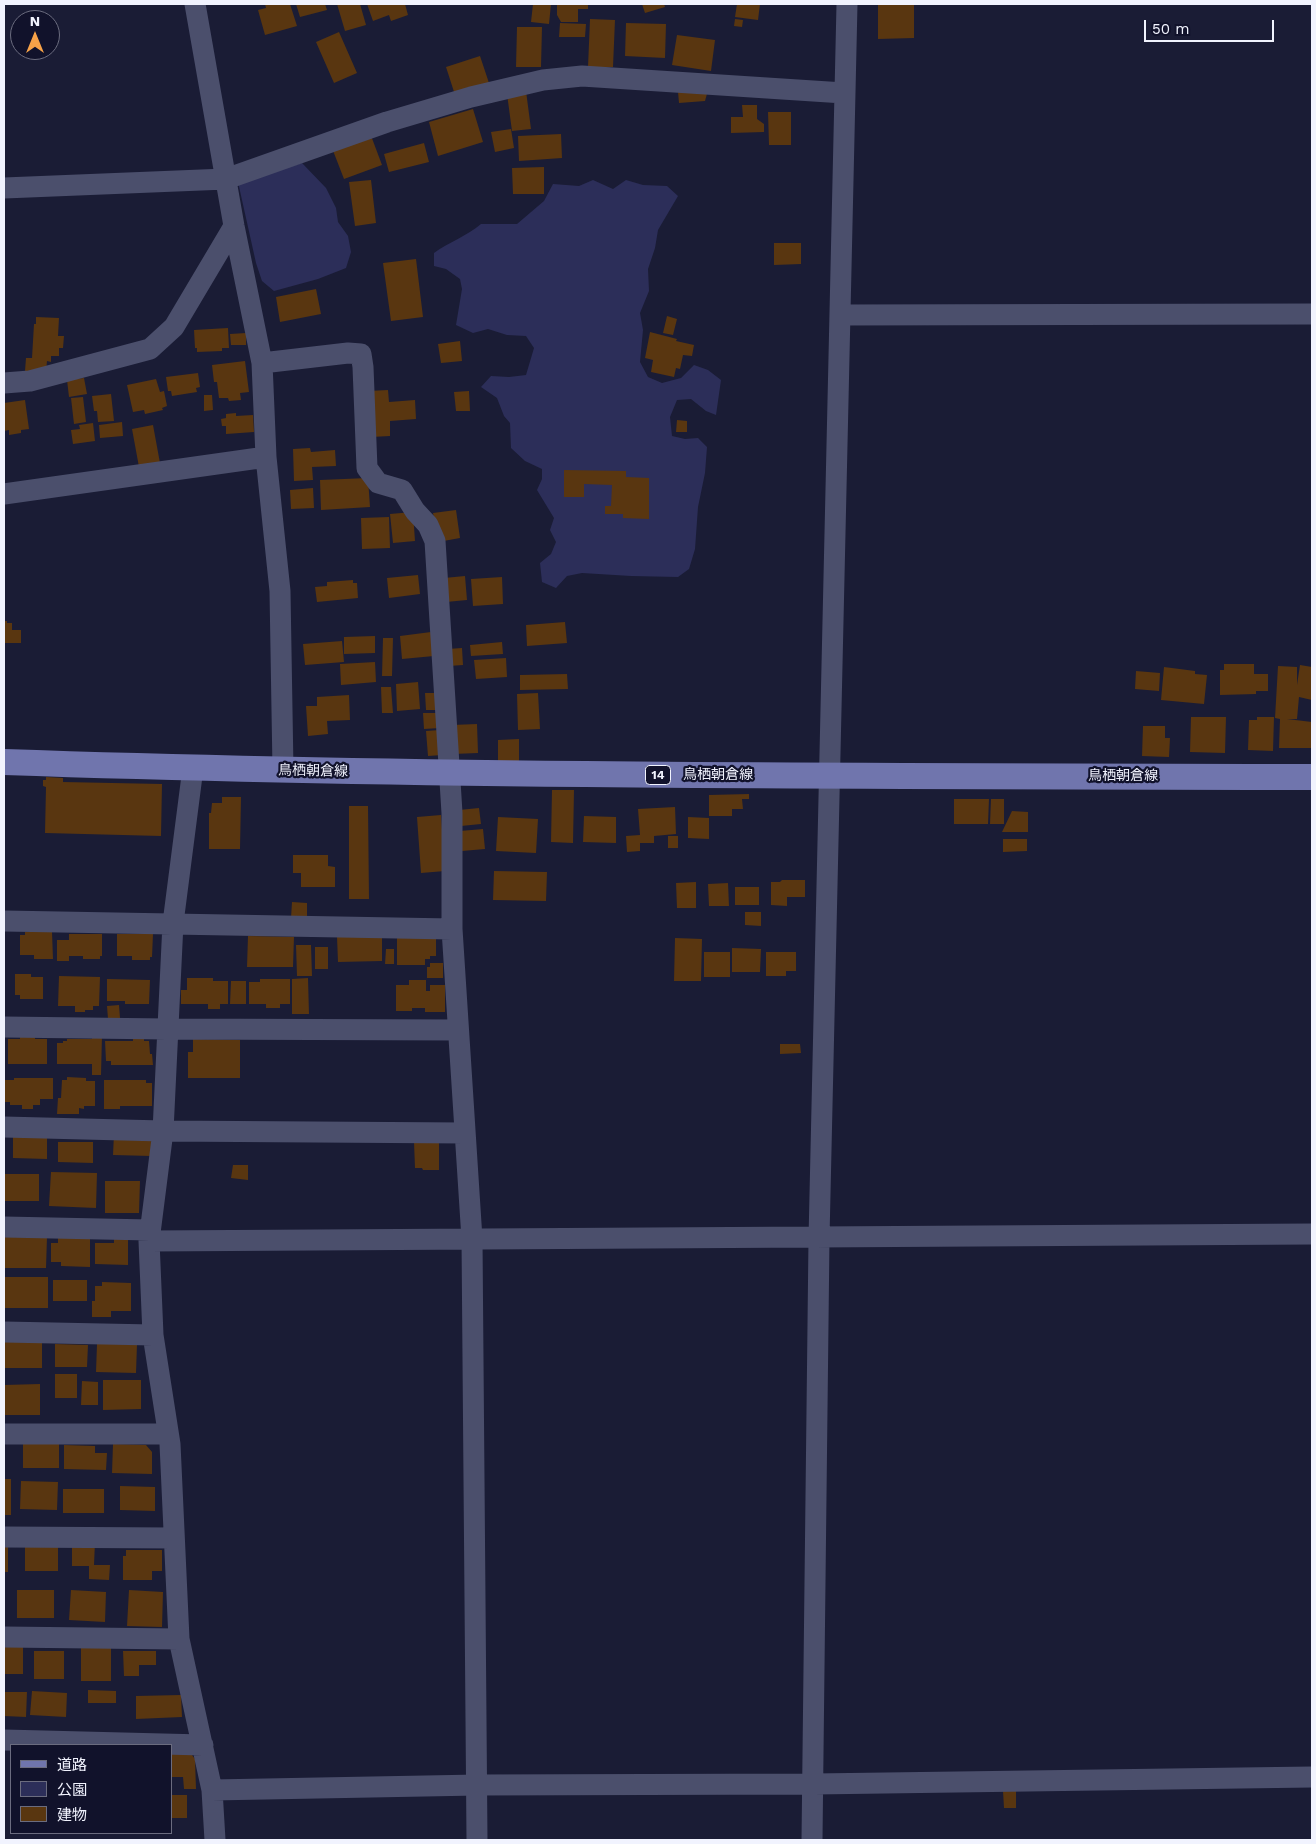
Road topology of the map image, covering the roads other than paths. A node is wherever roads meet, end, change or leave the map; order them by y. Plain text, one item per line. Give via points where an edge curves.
1 (196, 4) edge
2 (847, 4) edge
3 (844, 93) junction
4 (226, 179) junction
5 (4, 188) edge
6 (234, 226) junction
7 (1312, 314) edge
8 (841, 316) junction
9 (262, 363) junction
10 (4, 383) edge
11 (266, 457) junction
12 (4, 494) edge
13 (4, 762) edge
14 (193, 768) junction
15 (283, 770) junction
16 (448, 773) junction
17 (829, 776) junction
18 (1312, 777) edge
19 (4, 921) edge
20 (173, 923) junction
21 (452, 929) junction
22 (4, 1027) edge
23 (167, 1029) junction
24 (458, 1030) junction
25 (4, 1127) edge
26 (163, 1131) junction
27 (465, 1132) junction
28 (4, 1227) edge
29 (1312, 1234) edge
30 (149, 1236) junction
31 (819, 1238) junction
32 (472, 1240) junction
33 (4, 1332) edge
34 (153, 1335) junction
35 (4, 1434) edge
36 (168, 1434) junction
37 (4, 1537) edge
38 (173, 1538) junction
39 (4, 1638) edge
40 (178, 1640) junction
41 (4, 1740) edge
42 (163, 1744) edge
43 (172, 1744) edge
44 (203, 1745) junction
45 (1312, 1777) edge
46 (478, 1784) junction
47 (814, 1784) junction
48 (212, 1790) junction
49 (216, 1840) edge
50 (478, 1840) edge
51 (812, 1840) edge

1 - 4 street
2 - 3 street
3 - 4 street via 582,76 543,80 387,122
3 - 8 street
4 - 5 street
4 - 6 street
6 - 9 street
6 - 10 street via 174,327 150,349 30,381
7 - 8 street
8 - 17 street
9 - 11 street
9 - 16 street via 361,354 367,468 378,483 402,490 428,525 435,542
11 - 12 street
11 - 15 street via 280,592
13 - 14 main road, 鳥栖朝倉線 / 14
14 - 15 main road, 鳥栖朝倉線 / 14
14 - 20 street
15 - 16 main road, 鳥栖朝倉線 / 14
16 - 17 main road, 鳥栖朝倉線 / 14
16 - 21 street via 453,854
17 - 18 main road, 鳥栖朝倉線 / 14
17 - 31 street
19 - 20 street
20 - 21 street
20 - 23 street
21 - 24 street
22 - 23 street
23 - 24 street
23 - 26 street
24 - 27 street
25 - 26 street
26 - 27 street
26 - 30 street
27 - 32 street
28 - 30 street
29 - 31 street
30 - 32 street
30 - 34 street
31 - 32 street
31 - 47 street
32 - 46 street
33 - 34 street
34 - 36 street
35 - 36 street
36 - 38 street
37 - 38 street
38 - 40 street
39 - 40 street
40 - 44 street
41 - 42 street
43 - 44 street
44 - 48 street
45 - 47 street
46 - 47 street
46 - 48 street
46 - 50 street
47 - 51 street
48 - 49 street

